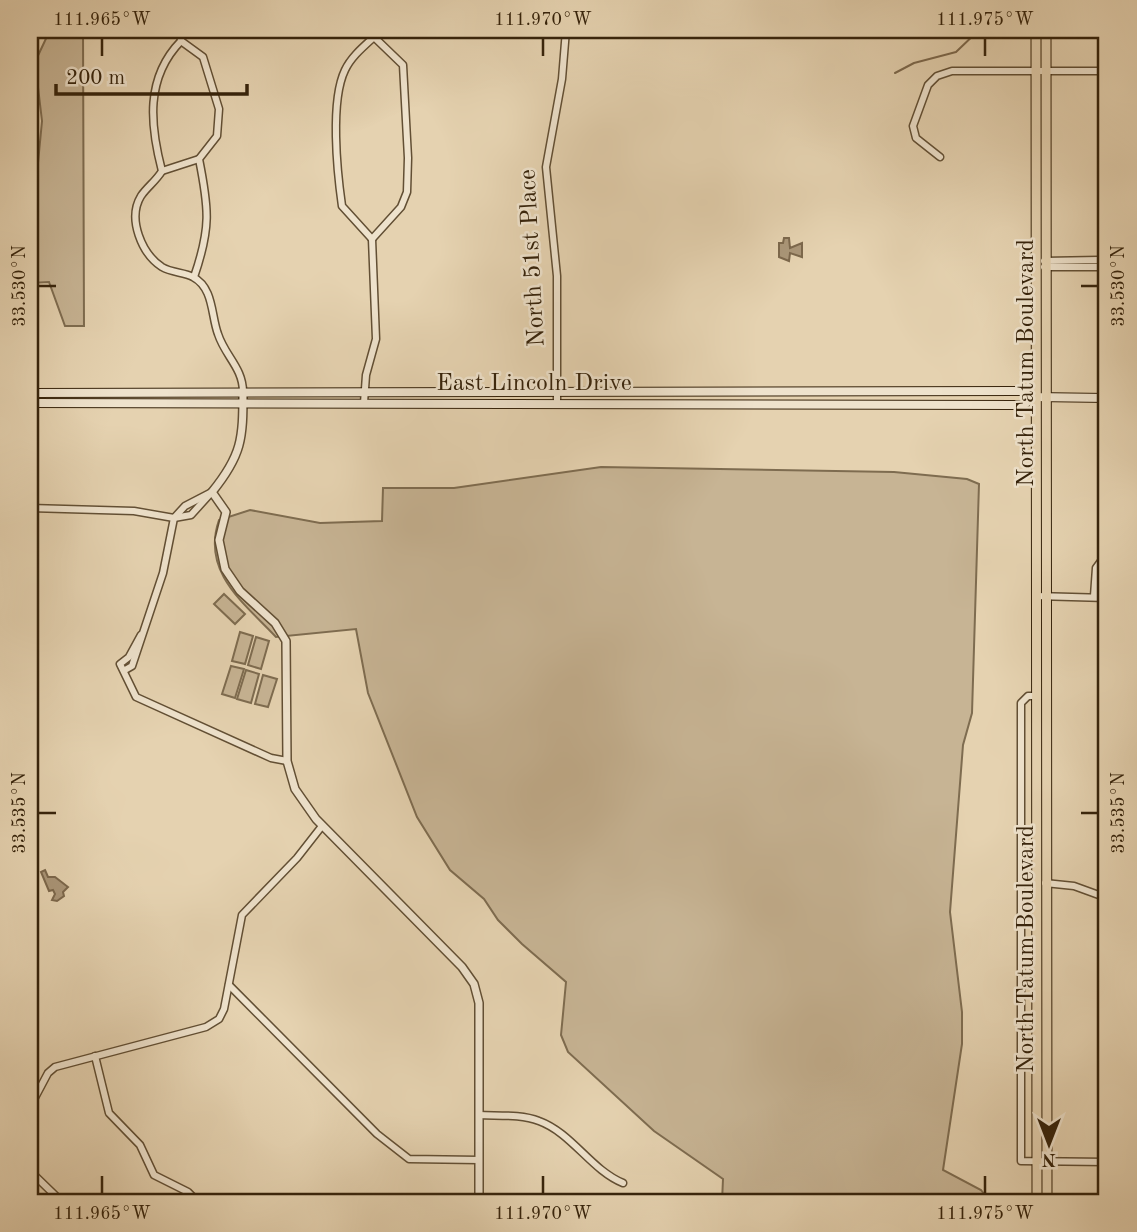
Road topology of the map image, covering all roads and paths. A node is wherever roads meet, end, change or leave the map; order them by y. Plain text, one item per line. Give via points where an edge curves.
1 (180, 30) edge
2 (566, 30) edge
3 (1035, 30) edge
4 (1045, 30) edge
5 (374, 33) edge
6 (181, 41) junction
7 (1041, 71) junction
8 (1107, 71) edge
9 (940, 157) dead end
10 (199, 159) junction
11 (162, 171) junction
12 (372, 239) junction
13 (1035, 264) junction
14 (1046, 264) junction
15 (1107, 265) edge
16 (194, 277) junction
17 (557, 392) junction
18 (30, 393) edge
19 (116, 393) junction
20 (243, 393) junction
21 (364, 393) junction
22 (1035, 397) junction
23 (1046, 397) junction
24 (1107, 398) edge
25 (30, 403) edge
26 (116, 403) junction
27 (243, 403) junction
28 (364, 403) junction
29 (557, 403) junction
30 (212, 492) junction
31 (30, 508) edge
32 (174, 518) junction
33 (1107, 552) edge
34 (1035, 596) junction
35 (1046, 596) junction
36 (1094, 596) junction
37 (1107, 598) edge
38 (1035, 696) junction
39 (1046, 696) junction
40 (287, 761) junction
41 (322, 826) junction
42 (1036, 883) junction
43 (1046, 883) junction
44 (1107, 898) edge
45 (229, 985) junction
46 (95, 1056) junction
47 (30, 1107) edge
48 (479, 1115) junction
49 (479, 1160) junction
50 (1042, 1161) junction
51 (1107, 1162) edge
52 (30, 1171) edge
53 (623, 1183) dead end
54 (62, 1202) edge
55 (198, 1202) edge
56 (479, 1202) edge
57 (1037, 1202) edge
58 (1047, 1202) edge

1 - 6 street
2 - 17 street, North 51st Place via 546,167 557,276
3 - 7 main road, North Tatum Boulevard
4 - 7 main road, North Tatum Boulevard
5 - 12 street via 348,64 339,85 338,103 342,206
5 - 12 street via 403,65 408,181 401,207
6 - 10 street via 203,57 219,109 217,136
6 - 11 street via 167,54 153,91 153,137
7 - 8 street
7 - 9 street via 952,71 932,80 913,132
7 - 13 main road, North Tatum Boulevard
7 - 14 main road, North Tatum Boulevard
10 - 11 street
10 - 16 street via 209,207 206,243
11 - 16 street via 138,204 140,241 164,269
12 - 21 street via 376,339
13 - 14 street
13 - 22 main road, North Tatum Boulevard
14 - 15 street
14 - 23 main road, North Tatum Boulevard
16 - 20 street via 210,297 217,332 242,377
17 - 21 main road, East Lincoln Drive
17 - 22 main road, East Lincoln Drive via 1024,391
17 - 29 street, North 51st Place
18 - 19 main road, East Lincoln Drive
19 - 20 main road, East Lincoln Drive
19 - 26 main road
20 - 21 main road, East Lincoln Drive
20 - 27 street
21 - 28 street
22 - 23 main road, East Lincoln Drive
22 - 29 main road, East Lincoln Drive via 1023,405
22 - 34 main road, North Tatum Boulevard
23 - 24 main road, East Lincoln Drive
23 - 35 main road, North Tatum Boulevard
25 - 26 main road, East Lincoln Drive
26 - 27 main road, East Lincoln Drive
27 - 28 main road, East Lincoln Drive
27 - 30 street via 242,443
28 - 29 main road, East Lincoln Drive
30 - 32 street via 185,506
30 - 40 street via 226,514 219,540 225,569 286,641
31 - 32 street via 111,509
32 - 40 street via 163,573 132,666 123,667 136,697
33 - 36 street via 1096,568
34 - 35 street
34 - 38 main road, North Tatum Boulevard
35 - 36 street
35 - 39 main road, North Tatum Boulevard
36 - 37 street
38 - 39 street
38 - 42 main road, North Tatum Boulevard
38 - 50 street, North Tatum Boulevard via 1021,704 1021,1161
39 - 43 main road, North Tatum Boulevard
40 - 41 street via 295,789
41 - 45 street via 242,915
41 - 48 street via 474,984 479,1009
42 - 43 street
42 - 50 main road, North Tatum Boulevard
43 - 44 street via 1082,888
43 - 50 main road, North Tatum Boulevard
45 - 46 street via 224,1009 211,1025
45 - 49 street via 377,1134 409,1159
46 - 47 street via 51,1070
46 - 55 street via 109,1113 140,1145 155,1175
48 - 49 street
48 - 53 street via 541,1121 606,1176
49 - 56 street
50 - 51 street
50 - 57 main road, North Tatum Boulevard
50 - 58 main road, North Tatum Boulevard
52 - 54 street

